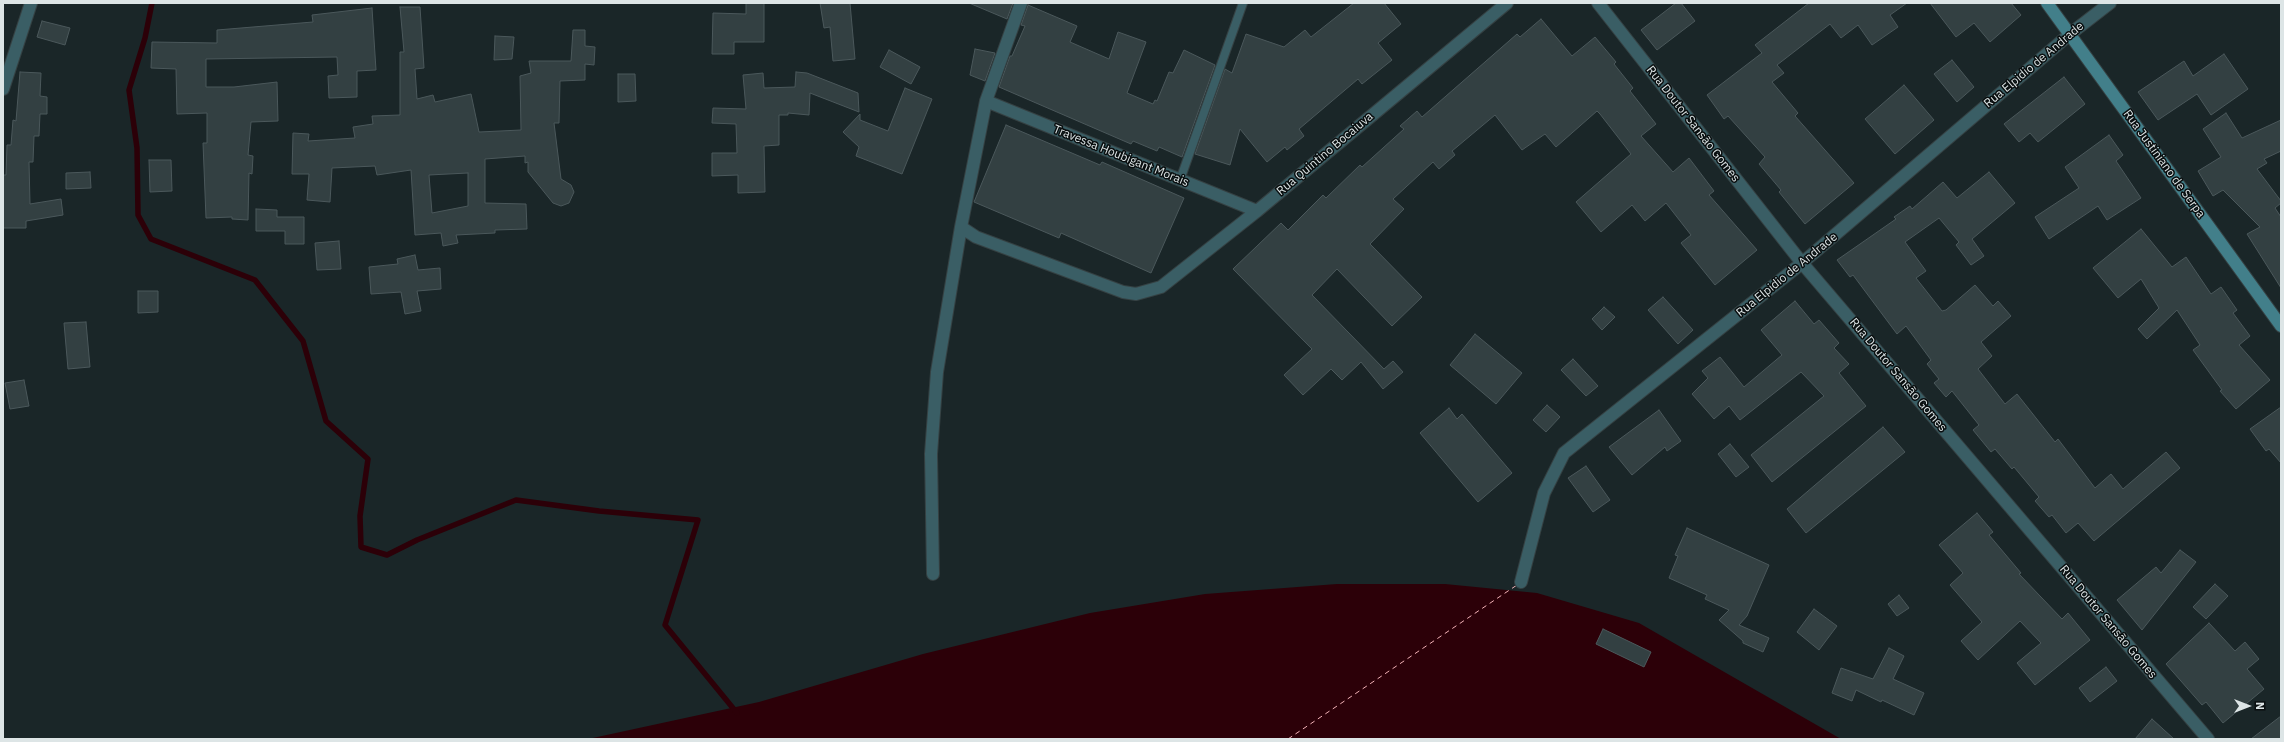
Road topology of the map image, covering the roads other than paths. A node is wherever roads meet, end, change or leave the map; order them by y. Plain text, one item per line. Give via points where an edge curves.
1 (31, 3) edge
2 (1021, 3) edge
3 (1243, 3) edge
4 (1507, 3) edge
5 (1598, 3) edge
6 (2048, 3) edge
7 (2110, 3) edge
8 (2070, 34) junction
9 (3, 89) edge
10 (986, 101) junction
11 (1180, 180) junction
12 (1257, 211) junction
13 (962, 227) junction
14 (1802, 263) junction
15 (2281, 326) edge
16 (933, 574) dead end
17 (1521, 582) dead end
18 (2208, 739) edge

1 - 9 street
2 - 10 street
3 - 11 lane
4 - 12 street, Rua Quintino Bocaiuva
5 - 14 street, Rua Doutor Sansão Gomes
6 - 8 main road, Rua Justiniano de Serpa
7 - 8 street, Rua Elpidio de Andrade
8 - 14 street, Rua Elpidio de Andrade
8 - 15 main road, Rua Justiniano de Serpa
10 - 11 street, Travessa Houbigant Morais
10 - 13 street
11 - 12 street, Travessa Houbigant Morais
12 - 13 street, Rua Quintino Bocaiuva via 1160,287 1136,294 1117,290 976,237
13 - 16 street via 934,402 930,484
14 - 17 street, Rua Elpidio de Andrade via 1564,453 1544,493
14 - 18 street, Rua Doutor Sansão Gomes

